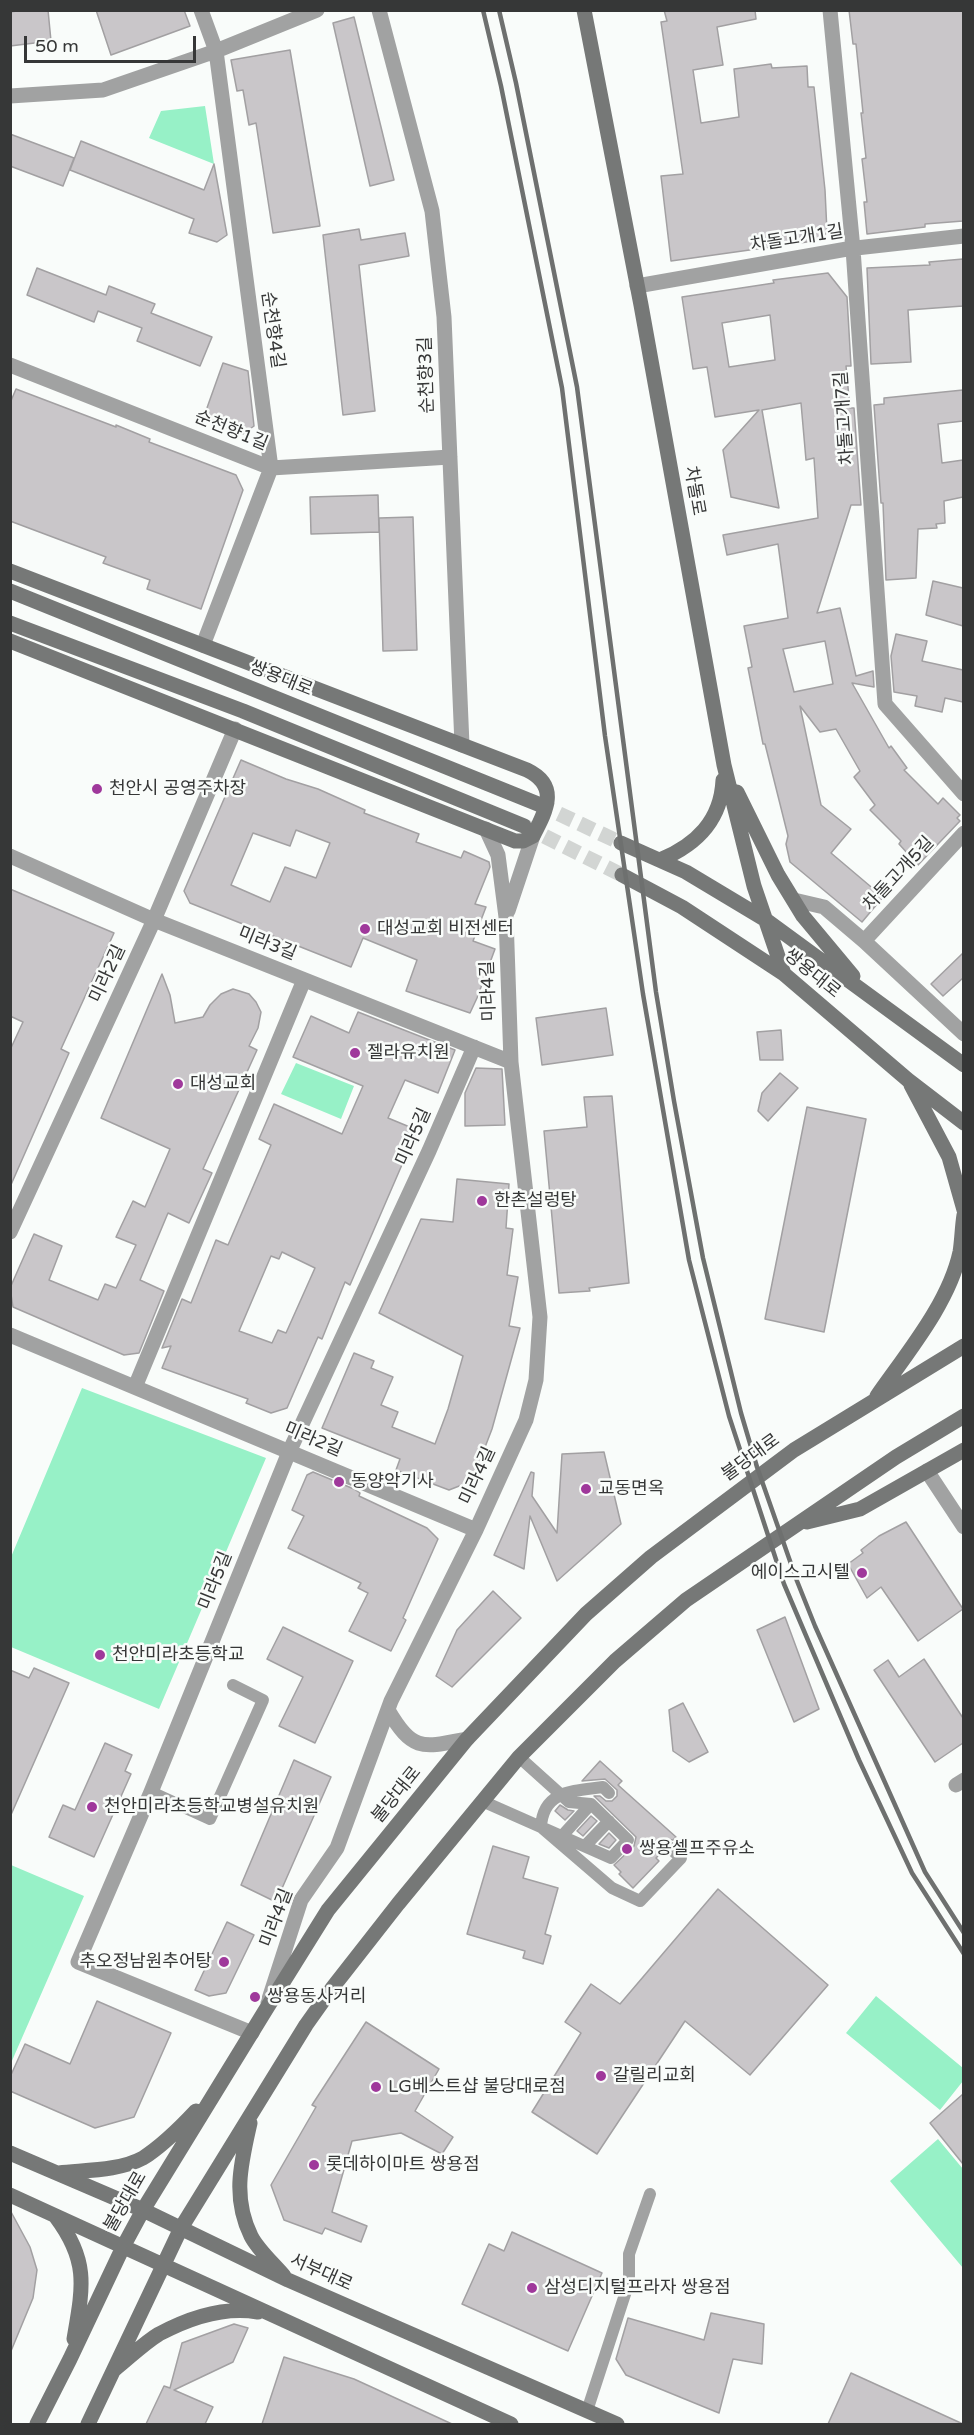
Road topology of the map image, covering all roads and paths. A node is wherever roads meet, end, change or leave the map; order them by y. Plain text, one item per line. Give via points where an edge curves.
1 (201, 10) edge
2 (317, 10) edge
3 (379, 10) edge
4 (584, 10) edge
5 (830, 10) edge
6 (216, 51) junction
7 (10, 96) edge
8 (963, 236) edge
9 (853, 249) junction
10 (637, 286) junction
11 (10, 365) edge
12 (450, 457) junction
13 (271, 468) junction
14 (10, 571) edge
15 (10, 591) edge
16 (10, 623) edge
17 (10, 641) edge
18 (203, 645) junction
19 (234, 729) junction
20 (462, 745) junction
21 (724, 765) junction
22 (963, 794) edge
23 (538, 804) tunnel mouth
24 (486, 829) junction
25 (528, 831) junction
26 (963, 833) edge
27 (621, 843) tunnel mouth
28 (10, 856) edge
29 (660, 860) junction
30 (622, 875) tunnel mouth
31 (794, 900) junction
32 (506, 917) junction
33 (154, 920) junction
34 (766, 920) junction
35 (864, 941) junction
36 (784, 974) junction
37 (304, 980) junction
38 (868, 994) junction
39 (963, 1034) edge
40 (474, 1047) junction
41 (511, 1062) junction
42 (963, 1065) edge
43 (908, 1080) junction
44 (963, 1123) edge
45 (963, 1210) edge
46 (963, 1215) edge
47 (10, 1232) edge
48 (10, 1335) edge
49 (963, 1346) edge
50 (135, 1387) junction
51 (874, 1400) junction
52 (963, 1416) edge
53 (963, 1450) edge
54 (289, 1452) junction
55 (927, 1471) junction
56 (795, 1524) junction
57 (963, 1527) edge
58 (476, 1530) junction
59 (233, 1685) dead end
60 (388, 1710) junction
61 (467, 1739) junction
62 (519, 1757) junction
63 (151, 1792) junction
64 (609, 1792) dead end
65 (560, 1793) junction
66 (482, 1801) junction
67 (591, 1804) junction
68 (609, 1821) junction
69 (541, 1827) junction
70 (562, 1836) junction
71 (585, 1846) junction
72 (669, 1847) dead end
73 (264, 2011) junction
74 (252, 2032) junction
75 (225, 2077) junction
76 (253, 2110) junction
77 (10, 2153) edge
78 (58, 2173) junction
79 (650, 2194) dead end
80 (10, 2195) edge
81 (143, 2210) junction
82 (54, 2215) junction
83 (180, 2228) junction
84 (123, 2247) junction
85 (162, 2264) junction
86 (288, 2280) junction
87 (272, 2315) junction
88 (70, 2359) junction
89 (113, 2370) junction
90 (587, 2411) junction
91 (37, 2424) edge
92 (88, 2424) edge
93 (511, 2424) edge
94 (616, 2424) edge

1 - 6 street, 순천향4길
2 - 6 street
3 - 12 street, 순천향3길 via 432,211 444,317
4 - 10 main road, 차돌로
5 - 9 street, 차돌고개7길
6 - 7 street via 103,90
6 - 13 street, 순천향4길
8 - 9 street, 차돌고개1길
9 - 10 street, 차돌고개1길
9 - 22 street, 차돌고개7길 via 885,704
10 - 21 main road, 차돌로
11 - 13 street, 순천향1길
12 - 13 street, 순천향1길
12 - 20 street, 순천향3길
13 - 18 street, 순천향4길
14 - 18 main road
15 - 23 main road, 쌍용대로
16 - 25 main road via 243,711
17 - 19 main road
18 - 20 main road
19 - 24 main road
19 - 33 street, 미라2길
20 - 25 main road via 539,776 548,800
21 - 29 main road via 722,797 710,826 693,843
21 - 31 main road
21 - 34 main road, 차돌로
24 - 25 main road via 514,841 523,841
24 - 32 street, 미라4길 via 498,855
25 - 32 street
26 - 35 street, 차돌고개5길
27 - 29 main road, 쌍용대로
28 - 33 street, 미라3길
29 - 34 main road, 쌍용대로
30 - 36 main road, 쌍용대로 via 682,907
31 - 35 street via 824,907
31 - 38 main road
32 - 41 street, 미라4길
33 - 37 street, 미라3길
33 - 47 street, 미라2길
34 - 36 main road, 차돌로
34 - 38 main road, 쌍용대로
35 - 39 street
36 - 43 main road, 쌍용대로
37 - 40 street, 미라3길
37 - 50 street
38 - 42 main road, 쌍용대로
40 - 41 street, 미라3길
40 - 54 street, 미라5길
41 - 58 street, 미라4길 via 540,1317 539,1347 526,1420
43 - 44 main road, 쌍용대로
43 - 45 main road via 949,1157
46 - 51 main road via 960,1252 951,1281 925,1328
48 - 50 street, 미라2길
49 - 51 main road, 불당대로
50 - 54 street, 미라2길
51 - 61 main road, 불당대로 via 794,1450 651,1557 586,1614
52 - 56 main road
53 - 55 main road
54 - 58 street, 미라2길
54 - 63 street, 미라5길
55 - 56 main road via 860,1509
55 - 57 street
56 - 62 main road via 686,1600 615,1661
58 - 60 street, 미라4길
59 - 63 lane via 263,1700 210,1819
60 - 61 street via 402,1734 423,1746
60 - 73 street, 미라4길 via 337,1848 301,1900
61 - 73 main road, 불당대로 via 328,1910
62 - 65 lane
62 - 66 main road
63 - 74 street, 미라5길 via 78,1962
64 - 65 lane via 603,1786
65 - 67 lane via 569,1802
65 - 69 lane via 542,1813
66 - 69 lane
66 - 76 main road via 333,1987
67 - 68 lane
67 - 70 lane
68 - 71 lane
68 - 71 lane via 628,1840 611,1858
69 - 70 lane
69 - 72 lane via 612,1888 640,1901 681,1858
70 - 71 lane
73 - 74 main road, 불당대로
74 - 75 main road, 불당대로
75 - 78 main road via 183,2125 142,2158 114,2167
75 - 81 main road, 불당대로
76 - 83 main road
76 - 86 main road via 241,2165 239,2198 252,2238
77 - 78 main road, 서부대로
78 - 81 main road, 서부대로
79 - 90 lane via 629,2254 629,2282
80 - 82 main road
81 - 83 main road, 서부대로
81 - 84 main road, 불당대로
82 - 84 main road
82 - 88 main road via 79,2259 82,2286
83 - 85 main road
83 - 86 main road, 서부대로
84 - 85 main road
84 - 88 main road, 불당대로
85 - 87 main road
85 - 89 main road
86 - 90 main road, 서부대로
87 - 89 main road via 245,2310 213,2312 158,2335
87 - 93 main road
88 - 91 main road, 불당대로
89 - 92 main road
90 - 94 main road, 서부대로

